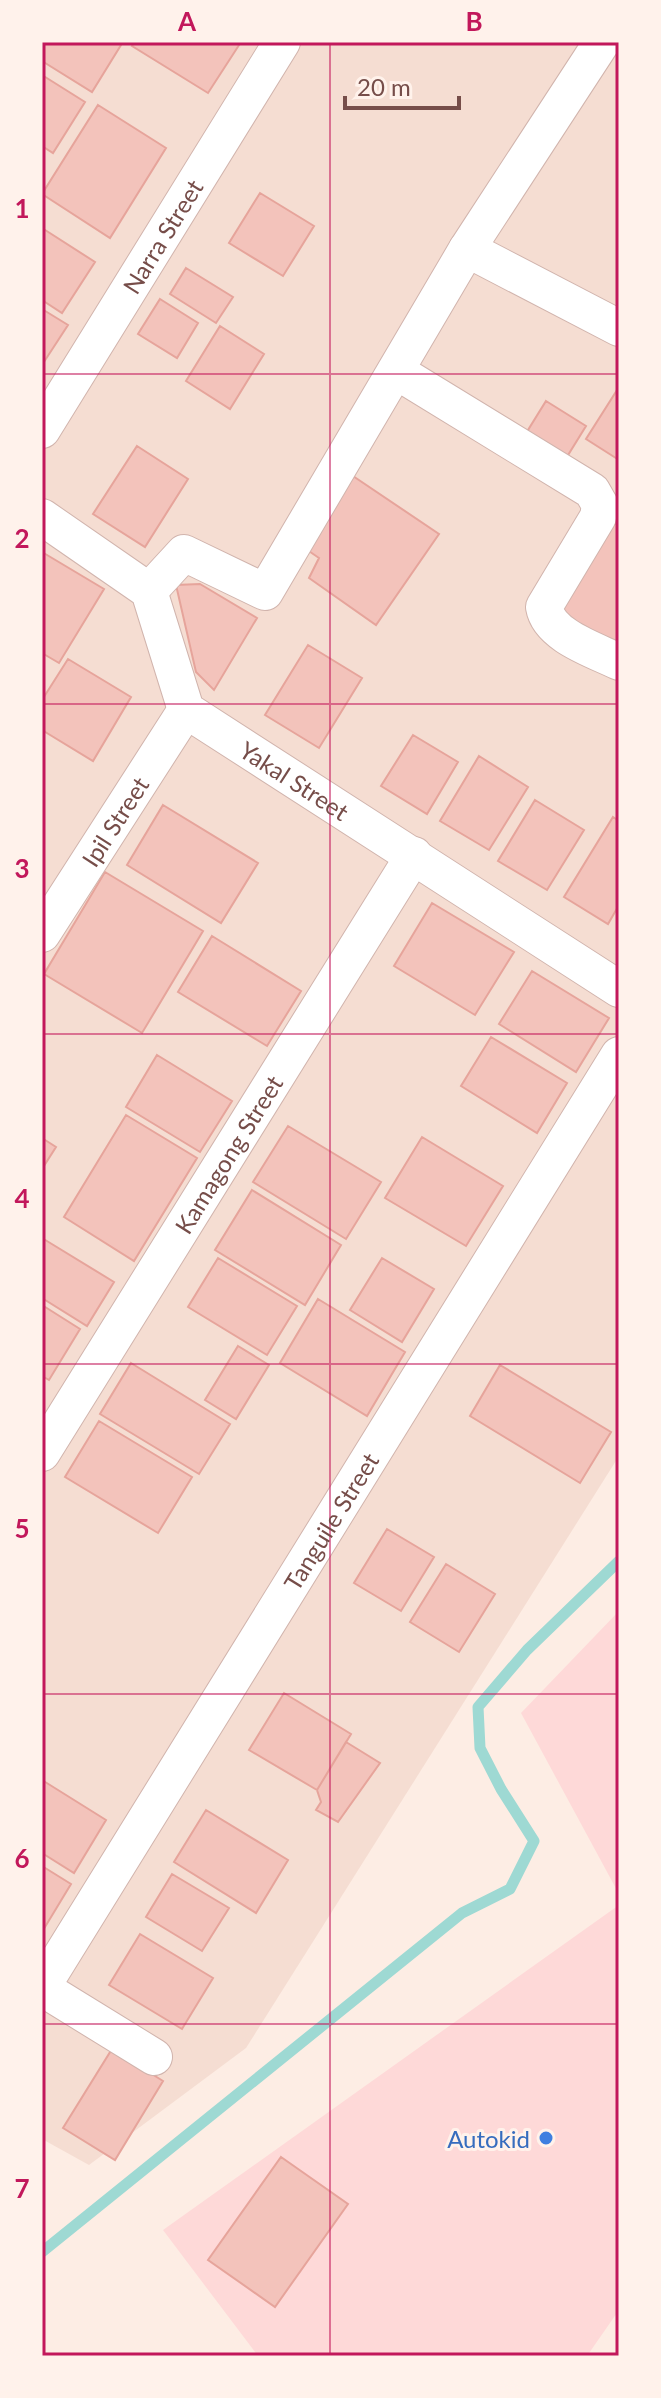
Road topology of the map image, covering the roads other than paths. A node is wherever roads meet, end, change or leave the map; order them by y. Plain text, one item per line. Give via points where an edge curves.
1 (282, 42) edge
2 (602, 42) edge
3 (467, 249) junction
4 (619, 328) edge
5 (396, 371) junction
6 (42, 430) edge
7 (42, 517) edge
8 (149, 591) junction
9 (619, 662) edge
10 (186, 710) junction
11 (414, 855) junction
12 (42, 934) edge
13 (619, 989) edge
14 (619, 1055) edge
15 (42, 1453) edge
16 (42, 1988) edge
17 (154, 2057) dead end

1 - 6 street, Narra Street
2 - 3 street
3 - 4 street
3 - 5 street
5 - 8 street via 265,592 184,553
5 - 9 street via 592,491 600,505 598,517 544,607 546,618 560,631
7 - 8 street
8 - 10 street
10 - 11 street, Yakal Street
10 - 12 street, Ipil Street
11 - 13 street, Yakal Street
11 - 15 street, Kamagong Street
14 - 16 street, Tanguile Street
16 - 17 street

